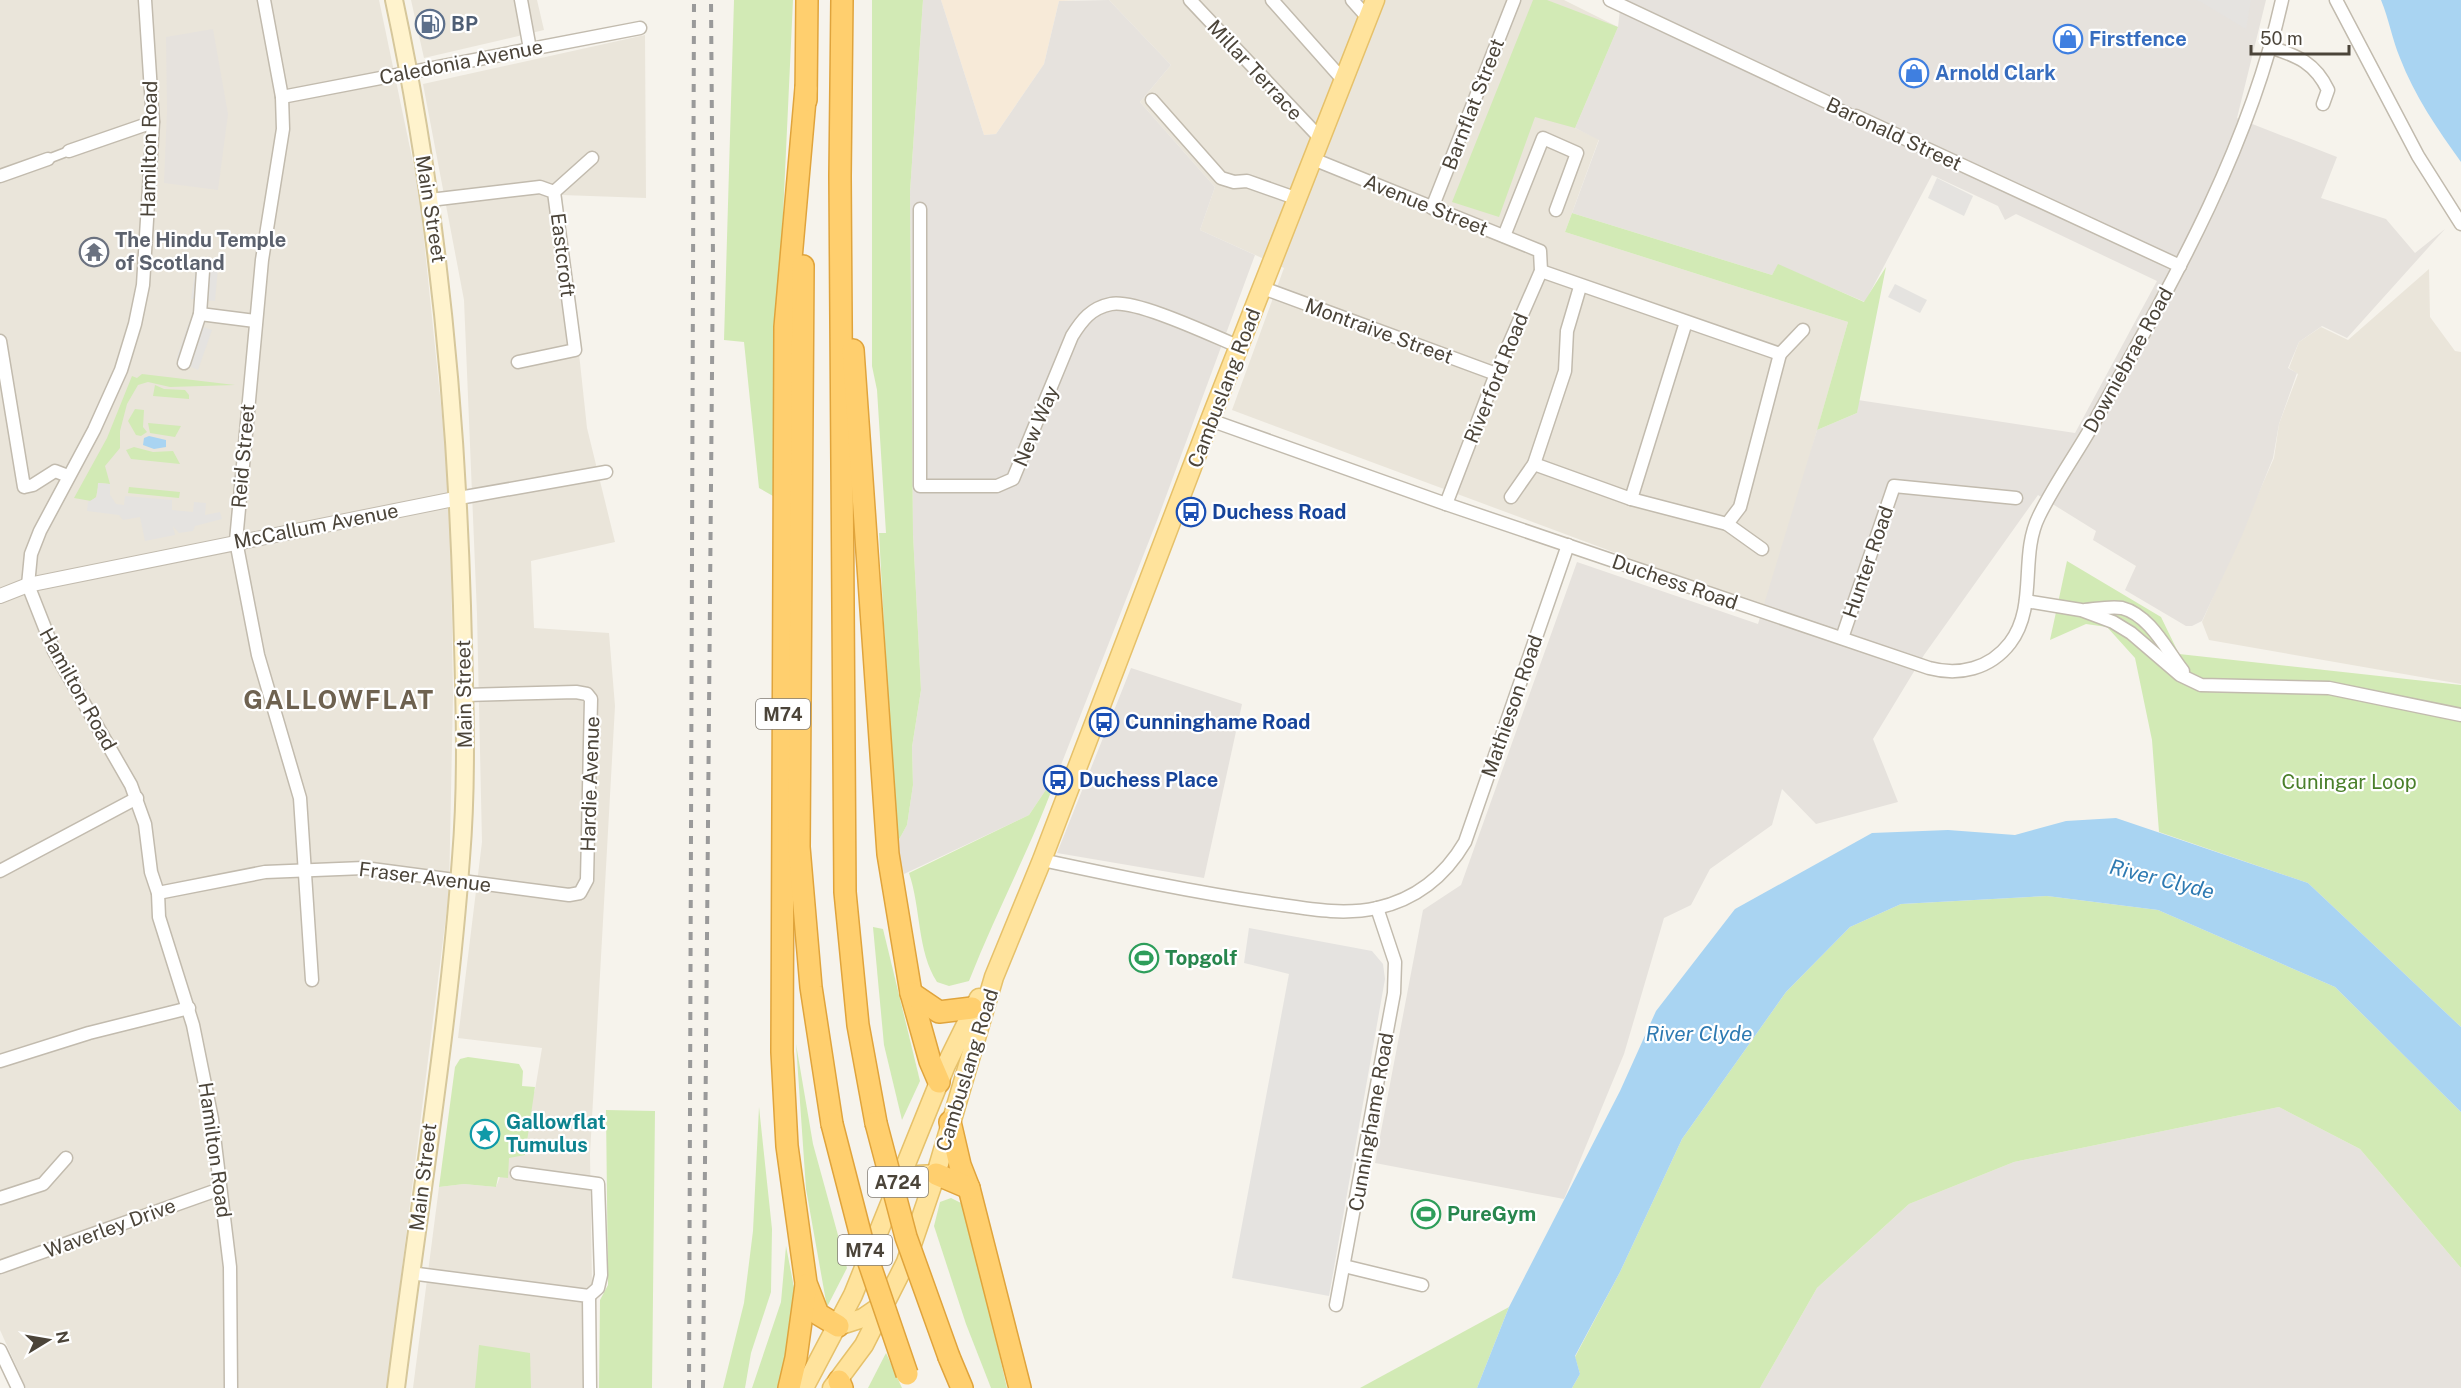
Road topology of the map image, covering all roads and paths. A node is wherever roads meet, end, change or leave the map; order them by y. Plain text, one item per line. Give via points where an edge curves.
1 (145, 0) edge
2 (264, 0) edge
3 (394, 0) edge
4 (520, 0) edge
5 (807, 0) edge
6 (842, 0) edge
7 (1190, 0) edge
8 (1272, 0) edge
9 (1352, 0) edge
10 (1375, 0) edge
11 (1514, 0) edge
12 (1610, 0) edge
13 (2282, 0) edge
14 (2336, 0) edge
15 (1368, 18) junction
16 (640, 28) dead end
17 (2270, 47) junction
18 (530, 49) junction
19 (409, 71) junction
20 (1344, 81) junction
21 (806, 88) junction
22 (282, 97) junction
23 (1152, 100) dead end
24 (1829, 103) joint
25 (2323, 104) dead end
26 (1856, 116) joint
27 (153, 122) junction
28 (1321, 139) junction
29 (69, 152) joint
30 (592, 158) dead end
31 (48, 159) joint
32 (1313, 159) junction
33 (0, 176) edge
34 (840, 176) junction
35 (554, 192) junction
36 (1298, 199) junction
37 (430, 200) junction
38 (920, 208) dead end
39 (1432, 208) junction
40 (1556, 210) dead end
41 (2461, 224) edge
42 (1504, 236) junction
43 (1540, 251) joint
44 (2180, 266) junction
45 (203, 271) dead end
46 (1541, 271) junction
47 (1580, 286) junction
48 (1263, 288) junction
49 (200, 314) junction
50 (255, 321) junction
51 (1686, 322) junction
52 (1803, 330) dead end
53 (0, 341) edge
54 (1240, 347) junction
55 (1780, 354) junction
56 (518, 362) dead end
57 (184, 363) dead end
58 (1496, 374) junction
59 (1210, 420) junction
60 (1534, 464) junction
61 (606, 472) dead end
62 (68, 476) junction
63 (1511, 497) dead end
64 (459, 498) junction
65 (2016, 498) dead end
66 (1631, 499) junction
67 (1446, 504) junction
68 (1727, 524) junction
69 (236, 541) junction
70 (1568, 545) junction
71 (1762, 549) dead end
72 (28, 585) junction
73 (0, 597) edge
74 (2026, 602) junction
75 (1842, 638) junction
76 (1937, 670) joint
77 (465, 695) junction
78 (2461, 715) edge
79 (137, 798) junction
80 (1042, 860) junction
81 (306, 869) junction
82 (0, 871) edge
83 (459, 880) junction
84 (583, 891) joint
85 (158, 892) junction
86 (1377, 908) junction
87 (994, 977) junction
88 (312, 980) dead end
89 (911, 993) junction
90 (189, 1008) junction
91 (972, 1008) junction
92 (0, 1061) edge
93 (939, 1082) junction
94 (950, 1122) junction
95 (66, 1158) dead end
96 (517, 1173) dead end
97 (936, 1174) junction
98 (969, 1188) junction
99 (220, 1189) junction
100 (892, 1197) junction
101 (0, 1198) edge
102 (1344, 1266) junction
103 (0, 1267) edge
104 (410, 1273) junction
105 (806, 1283) junction
106 (1422, 1285) dead end
107 (589, 1296) junction
108 (888, 1300) junction
109 (1336, 1305) dead end
110 (835, 1331) junction
111 (0, 1350) edge
112 (910, 1381) edge
113 (838, 1386) edge
114 (18, 1388) edge
115 (231, 1388) edge
116 (396, 1388) edge
117 (590, 1388) edge
118 (789, 1388) edge
119 (804, 1388) edge
120 (962, 1388) edge
121 (1020, 1388) edge

1 - 27 street, Hamilton Road
2 - 22 street, Reid Street
3 - 19 main road, Main Street
4 - 18 street
5 - 21 highway, M74
6 - 34 highway, M74
7 - 28 street, Millar Terrace
8 - 20 street
9 - 15 street
10 - 15 main road, Cambuslang Road / A724
11 - 39 street, Barnflat Street
12 - 24 street, Baronald Street
13 - 17 street, Downiebrae Road
14 - 41 street via 2418,156
15 - 20 main road, Cambuslang Road / A724
16 - 18 street, Caledonia Avenue
17 - 25 street via 2312,65 2328,90
17 - 44 street, Downiebrae Road via 2228,167
18 - 19 street, Caledonia Avenue
19 - 22 street, Caledonia Avenue
19 - 37 main road, Main Street
20 - 28 main road, Cambuslang Road / A724
21 - 105 highway, M74 via 785,327 782,1052 787,1146
21 - 112 highway, M74, bridge via 799,847 811,987 832,1124 864,1248
22 - 50 street, Reid Street via 282,144
23 - 36 street via 1221,178 1247,181
24 - 26 street, Baronald Street
26 - 44 street, Baronald Street
27 - 29 street
27 - 62 street, Hamilton Road via 143,285 135,324 121,370
28 - 32 main road, Cambuslang Road / A724
29 - 31 street
30 - 35 street
31 - 33 street
32 - 36 main road, Cambuslang Road / A724
32 - 39 street, Avenue Street
34 - 89 highway, M74 via 873,599 888,854
34 - 120 highway, M74, bridge via 845,892 858,1025 876,1124 906,1237
35 - 37 street, Eastcroft via 540,187
35 - 56 street, Eastcroft via 575,350
36 - 48 main road, Cambuslang Road / A724
37 - 64 main road, Main Street via 446,321
38 - 54 street, New Way via 920,486 997,486 1013,479 1072,336 1086,315 1094,311 1111,304 1137,307
39 - 42 street, Avenue Street
40 - 42 street via 1577,153 1543,138
42 - 43 street, Avenue Street
43 - 46 street, Riverford Road
44 - 74 street, Downiebrae Road via 2038,518 2030,546
45 - 49 street
46 - 47 street
46 - 58 street, Riverford Road
47 - 51 street
47 - 60 street via 1567,331 1565,371
48 - 54 main road, Cambuslang Road / A724
48 - 58 street, Montraive Street
49 - 50 street
49 - 57 street
50 - 69 street, Reid Street
51 - 55 street
51 - 66 street
52 - 55 street
53 - 62 street via 24,487 55,471
54 - 59 main road, Cambuslang Road / A724
55 - 68 street via 1740,507
58 - 67 street, Riverford Road
59 - 67 street, Duchess Road
59 - 80 main road, Cambuslang Road / A724
60 - 63 street
60 - 66 street
61 - 64 street, McCallum Avenue
62 - 72 street, Hamilton Road via 31,554
64 - 69 street, McCallum Avenue
64 - 77 main road, Main Street
65 - 75 street, Hunter Road via 1894,486
66 - 68 street
67 - 70 street, Duchess Road
68 - 71 street
69 - 72 street, McCallum Avenue
69 - 81 street, Reid Street via 258,655 300,798
70 - 75 street, Duchess Road
70 - 86 street, Mathieson Road via 1465,842 1452,865 1437,879
72 - 73 street, McCallum Avenue
72 - 79 street, Hamilton Road via 54,651
74 - 76 street, Downiebrae Road via 2014,637 1995,658 1970,669
74 - 78 street via 2080,610 2125,628 2172,669 2212,687 2329,688
75 - 76 street, Duchess Road
77 - 83 main road, Main Street
77 - 84 street, Hardie Avenue via 576,692 591,699 587,880
79 - 82 street
79 - 85 street, Hamilton Road
80 - 86 street via 1248,900 1329,911
80 - 87 main road, Cambuslang Road / A724
81 - 83 street, Fraser Avenue via 386,869
81 - 85 street, Fraser Avenue via 265,872
81 - 88 street, Reid Street
83 - 84 street, Fraser Avenue via 569,895
83 - 104 main road, Main Street
85 - 90 street, Hamilton Road via 159,917
86 - 102 street, Cunninghame Road via 1395,962 1394,993
87 - 91 main road, Cambuslang Road / A724
87 - 94 main road, Cambuslang Road / A724
89 - 91 highway via 939,1012
89 - 93 highway, M74
90 - 92 street
90 - 99 street, Hamilton Road via 213,1119
91 - 93 main road, Cambuslang Road / A724
93 - 94 main road
93 - 100 main road, Cambuslang Road / A724
94 - 97 main road, Cambuslang Road / A724
94 - 98 highway
95 - 101 street via 43,1184
96 - 107 street via 598,1184 601,1275 598,1288
97 - 98 highway
97 - 100 main road via 918,1175
97 - 108 main road, Cambuslang Road / A724 via 906,1262
98 - 121 highway
99 - 103 street, Waverley Drive
99 - 115 street, Hamilton Road via 232,1293
100 - 110 main road, Cambuslang Road / A724
102 - 106 street
102 - 109 street, Cunninghame Road
104 - 107 street
104 - 116 main road, Main Street
105 - 110 highway, M74 via 818,1314
105 - 118 highway, M74
107 - 117 street
108 - 110 main road
108 - 113 main road, Cambuslang Road / A724
110 - 113 main road via 831,1355
110 - 119 main road, Cambuslang Road / A724
111 - 114 street

